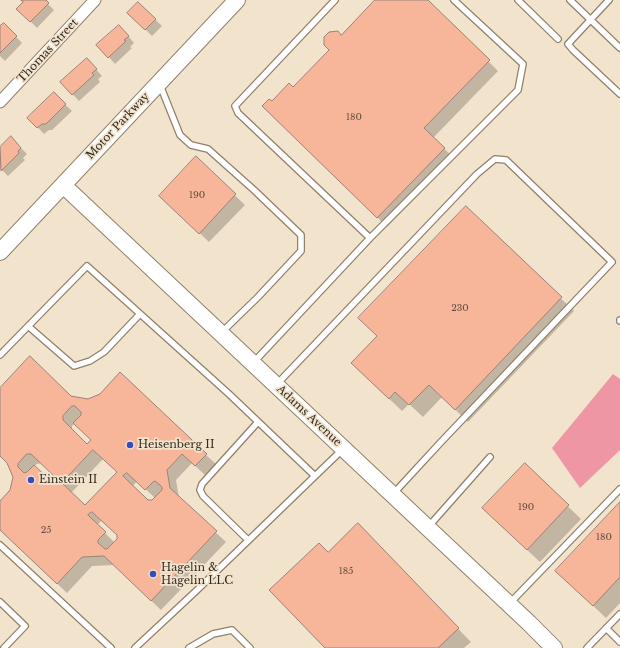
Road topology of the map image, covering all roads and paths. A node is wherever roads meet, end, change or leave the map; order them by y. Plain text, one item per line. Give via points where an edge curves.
1 (95, 0) edge
2 (237, 0) edge
3 (335, 0) edge
4 (454, 0) edge
5 (518, 0) edge
6 (570, 0) edge
7 (609, 0) edge
8 (591, 20) junction
9 (558, 38) dead end
10 (620, 48) edge
11 (159, 83) junction
12 (620, 94) edge
13 (0, 102) edge
14 (63, 185) junction
15 (370, 238) junction
16 (0, 252) edge
17 (140, 314) junction
18 (28, 326) junction
19 (220, 333) junction
20 (0, 355) edge
21 (252, 363) junction
22 (276, 386) junction
23 (258, 422) junction
24 (343, 448) junction
25 (490, 457) dead end
26 (315, 476) junction
27 (620, 489) edge
28 (392, 495) junction
29 (427, 528) junction
30 (248, 540) junction
31 (0, 545) edge
32 (0, 602) edge
33 (509, 604) junction
34 (620, 614) edge
35 (606, 628) junction
36 (620, 642) edge
37 (4, 648) edge
38 (110, 648) edge
39 (135, 648) edge
40 (189, 648) edge
41 (250, 648) edge
42 (554, 648) edge
43 (587, 648) edge

1 - 13 street, Thomas Street
2 - 11 street, Motor Parkway
3 - 15 lane via 235,106 238,113
4 - 15 lane via 523,64 518,90
5 - 9 lane
6 - 8 lane
7 - 8 lane
8 - 10 lane
8 - 12 lane via 568,44
11 - 14 street, Motor Parkway
11 - 19 lane via 180,135 191,144 208,149 301,235 300,251 258,297
14 - 16 street, Motor Parkway
14 - 19 street, Adams Avenue
15 - 21 lane
17 - 18 lane via 104,352 90,361 74,366
17 - 18 lane via 87,266
17 - 23 lane
18 - 20 lane
19 - 21 street, Adams Avenue
21 - 22 street, Adams Avenue
22 - 24 street, Adams Avenue
22 - 28 lane via 477,174 496,159 506,160 612,262
23 - 26 lane
23 - 30 lane via 202,484 200,490
24 - 26 lane
24 - 28 street, Adams Avenue
25 - 29 lane
26 - 30 lane
27 - 33 lane
28 - 29 street, Adams Avenue
29 - 33 street, Adams Avenue
30 - 39 lane
31 - 38 lane
32 - 37 lane via 25,626
33 - 42 street, Adams Avenue
34 - 35 lane
35 - 36 lane
35 - 43 lane
40 - 41 lane via 213,634 232,630

